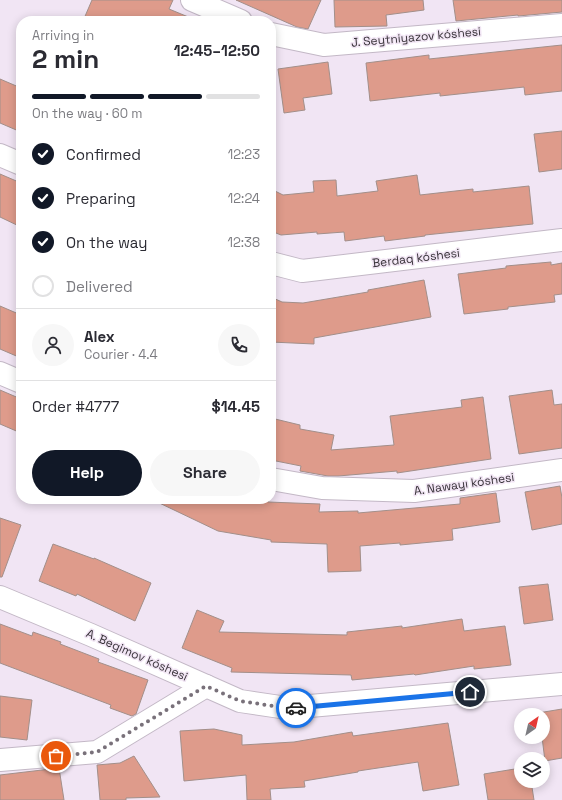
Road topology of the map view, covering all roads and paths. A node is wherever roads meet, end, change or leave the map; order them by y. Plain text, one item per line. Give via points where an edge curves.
1 (192, 0) edge
2 (229, 16) edge
3 (562, 25) edge
4 (276, 36) edge
5 (0, 155) edge
6 (16, 162) edge
7 (562, 240) edge
8 (276, 264) edge
9 (0, 373) edge
10 (16, 380) edge
11 (562, 470) edge
12 (276, 480) edge
13 (0, 597) edge
14 (562, 684) edge
15 (206, 686) junction
16 (0, 760) edge

1 - 2 street
3 - 4 street, J. Seytniyazov kóshesi via 324,45
5 - 6 street
7 - 8 street, Berdaq kóshesi via 302,271
9 - 10 street
11 - 12 street, A. Nawayı kóshesi via 414,491 322,488
13 - 15 street, A. Begimov kóshesi
14 - 15 street, A. Begimov kóshesi via 287,708 240,701
15 - 16 street via 97,752

